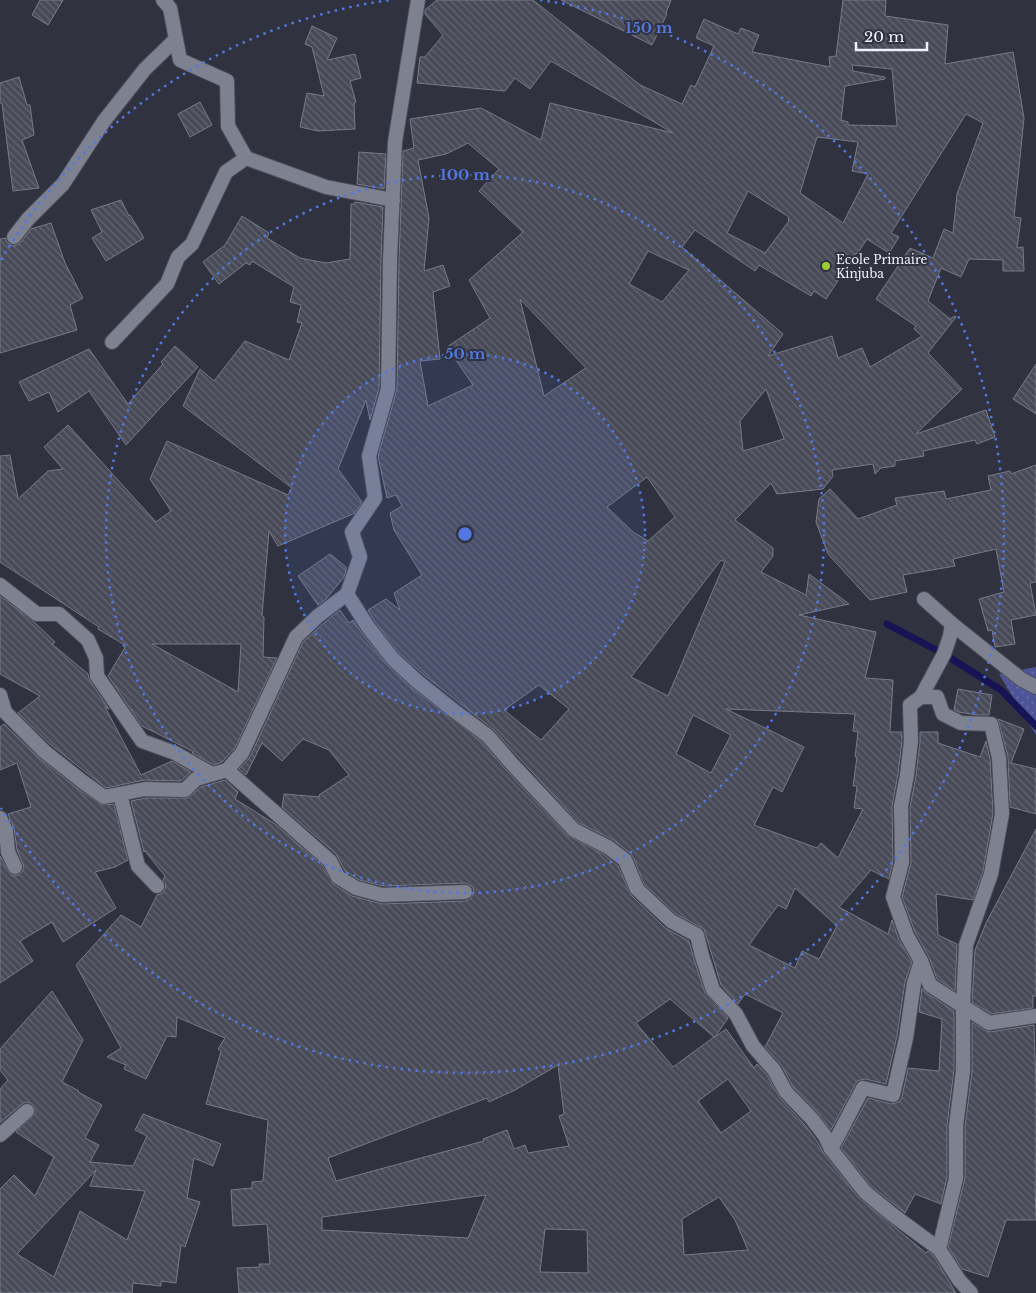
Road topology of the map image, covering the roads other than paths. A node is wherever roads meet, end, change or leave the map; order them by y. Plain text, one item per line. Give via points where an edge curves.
1 (163, 0) edge
2 (418, 0) edge
3 (176, 39) junction
4 (246, 158) junction
5 (393, 200) junction
6 (14, 237) dead end
7 (112, 342) dead end
8 (0, 585) edge
9 (347, 594) junction
10 (924, 599) dead end
11 (952, 624) junction
12 (0, 684) edge
13 (1036, 687) edge
14 (0, 694) edge
15 (921, 697) junction
16 (227, 770) junction
17 (212, 774) junction
18 (120, 794) junction
19 (0, 818) edge
20 (15, 867) dead end
21 (157, 886) dead end
22 (465, 892) dead end
23 (921, 961) junction
24 (963, 1006) junction
25 (1036, 1016) edge
26 (27, 1111) dead end
27 (0, 1135) edge
28 (831, 1150) junction
29 (939, 1249) junction
30 (971, 1293) edge

1 - 3 street via 170,8
2 - 5 street via 395,142
3 - 4 street via 180,60 227,81 228,126
3 - 6 street via 145,69 104,121 63,184
4 - 5 street via 326,187
4 - 7 street via 226,172 192,244 178,257 167,284
5 - 9 street via 388,389 369,456 375,498 352,532 360,557
8 - 17 street via 37,614 59,614 88,640 96,658 97,676 142,741 175,753
9 - 16 street via 296,637 242,753
9 - 28 street via 393,659 488,736 574,830 608,847 625,860 637,889 671,921 697,935 713,990 736,1014 753,1046 774,1070 786,1092 825,1136
10 - 11 street
11 - 13 street via 1021,679
11 - 15 street via 944,654
12 - 14 street
14 - 18 street via 5,712 45,752 104,797
15 - 23 street via 910,705 911,741 901,806 902,862 893,897 907,936
15 - 24 street via 937,696 943,714 961,723 991,724 999,758 1002,814 991,874 966,945
16 - 17 street
16 - 22 street via 330,861 338,877 356,888 382,895
17 - 18 street via 196,779 185,790 146,789
18 - 21 street via 138,866
19 - 20 street
23 - 24 street via 930,985
23 - 28 street via 893,1095 863,1088
24 - 25 street via 989,1023
24 - 29 street via 963,1071 956,1126 956,1178
26 - 27 street
28 - 29 street via 866,1192
29 - 30 street

